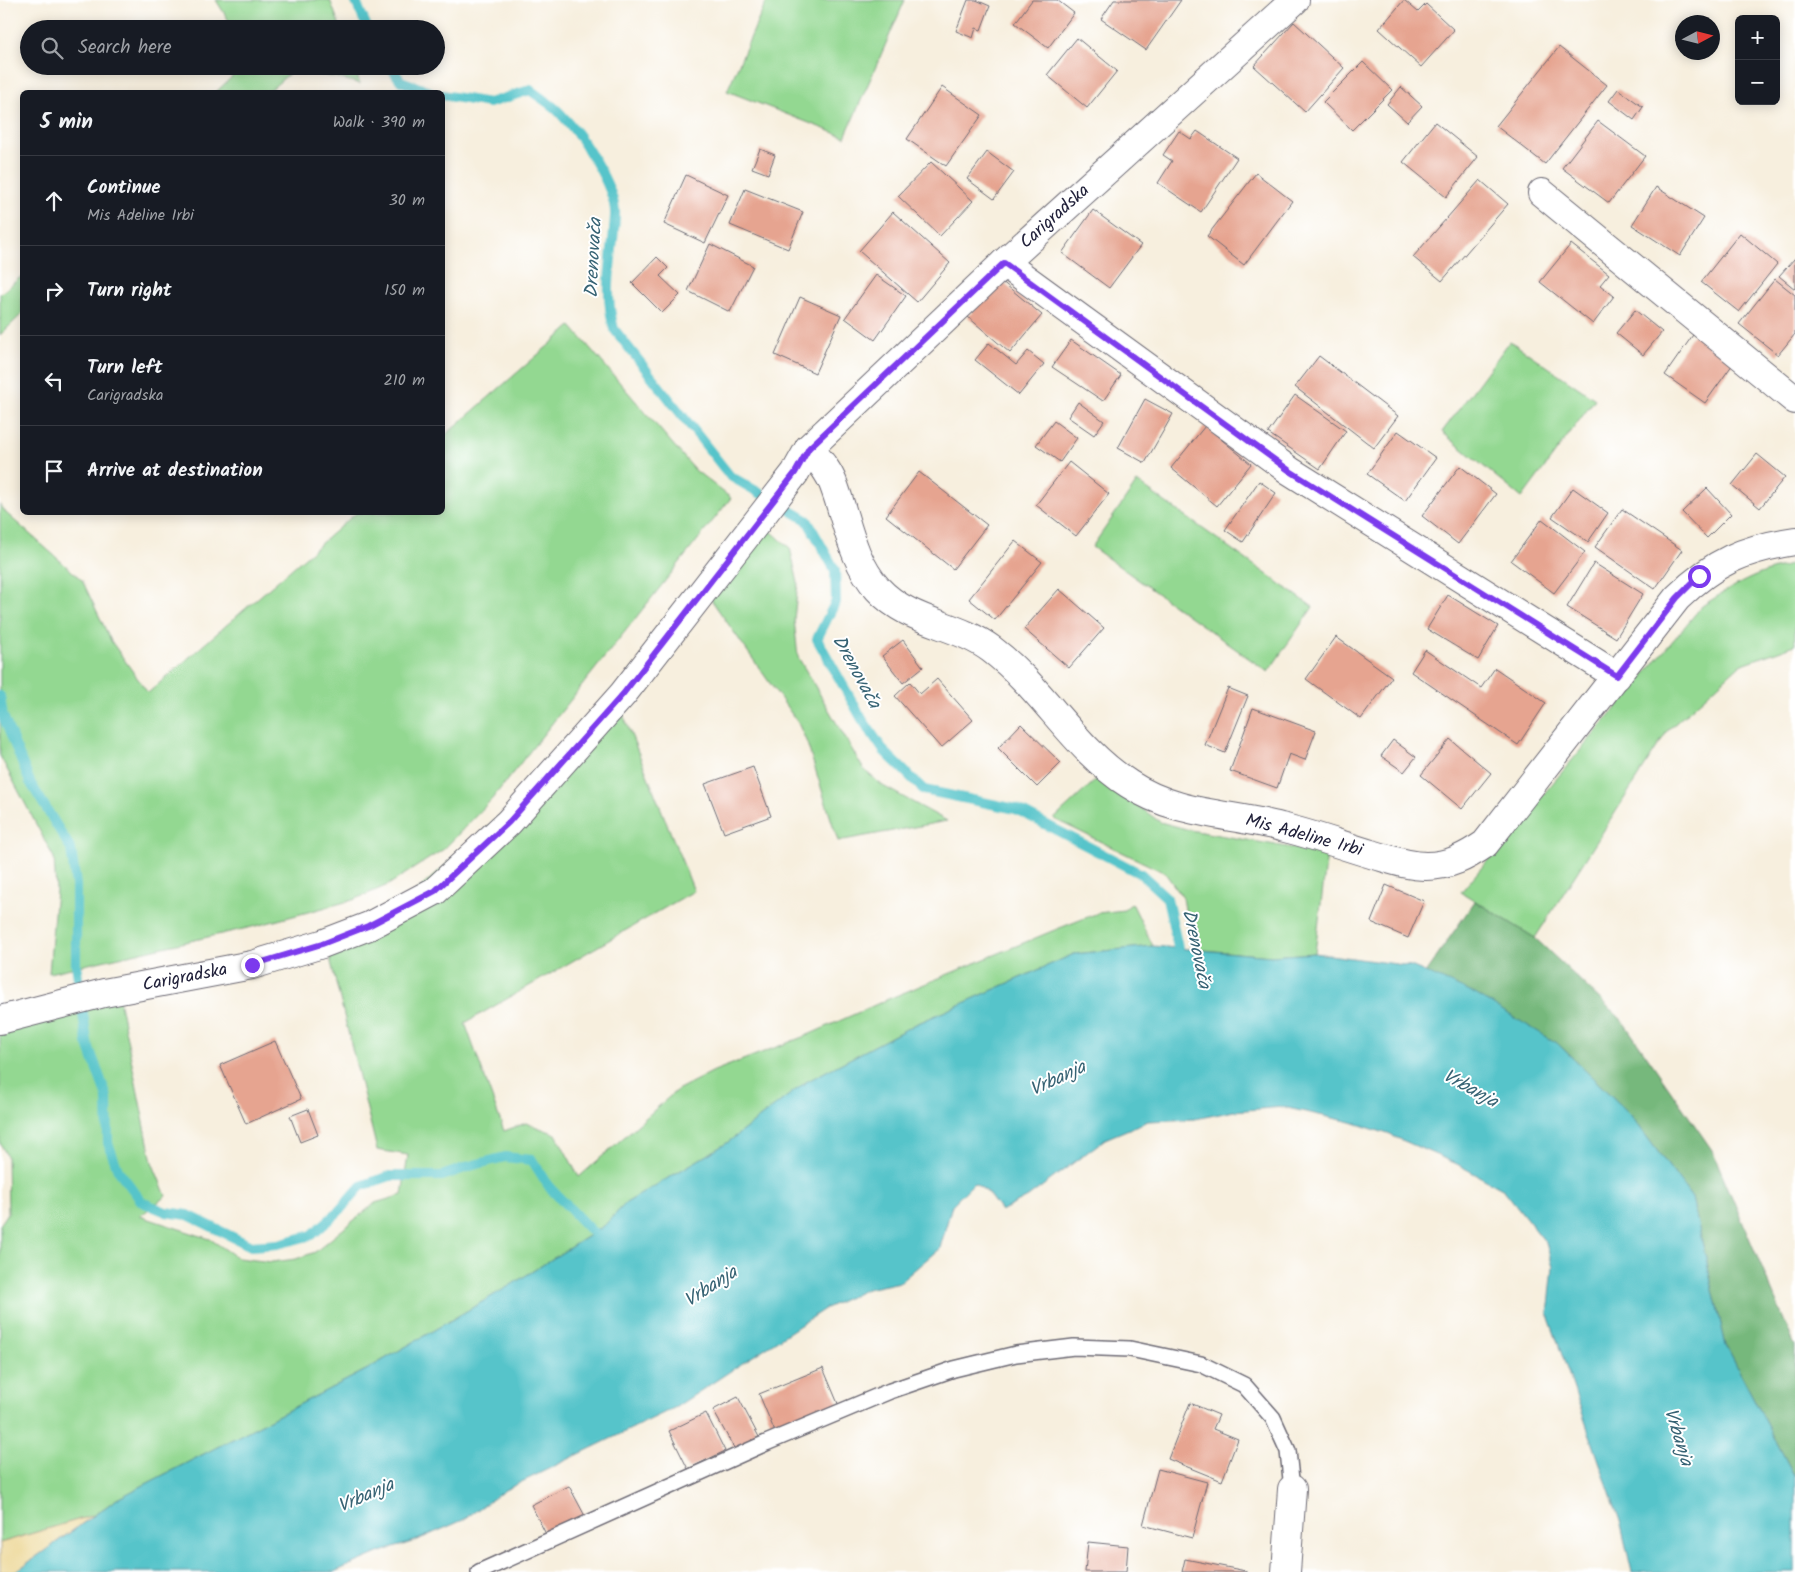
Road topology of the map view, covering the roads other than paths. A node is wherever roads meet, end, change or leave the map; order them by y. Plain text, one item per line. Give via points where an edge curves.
1 (1295, 0) edge
2 (1542, 193) dead end
3 (1004, 263) junction
4 (1795, 400) edge
5 (809, 448) junction
6 (1795, 541) edge
7 (1617, 676) junction
8 (0, 1020) edge
9 (1292, 1490) joint
10 (479, 1572) edge
11 (1286, 1572) edge

1 - 3 street, Carigradska
2 - 4 street
3 - 5 street, Carigradska
3 - 7 street via 1290,471
5 - 7 street, Mis Adeline Irbi via 830,477 855,553 878,589 913,616 989,647 1014,668 1094,757 1127,784 1156,800 1188,811 1280,826 1402,863 1445,864 1468,856 1485,844
5 - 8 street, Carigradska via 764,515 623,694 509,822 435,891 368,926 252,965 104,993
6 - 7 street, Mis Adeline Irbi via 1751,550 1721,562 1699,576 1677,598
9 - 10 lane via 1288,1451 1273,1418 1244,1385 1201,1364 1130,1349 1074,1347 1016,1354 954,1369 890,1391
9 - 11 street

